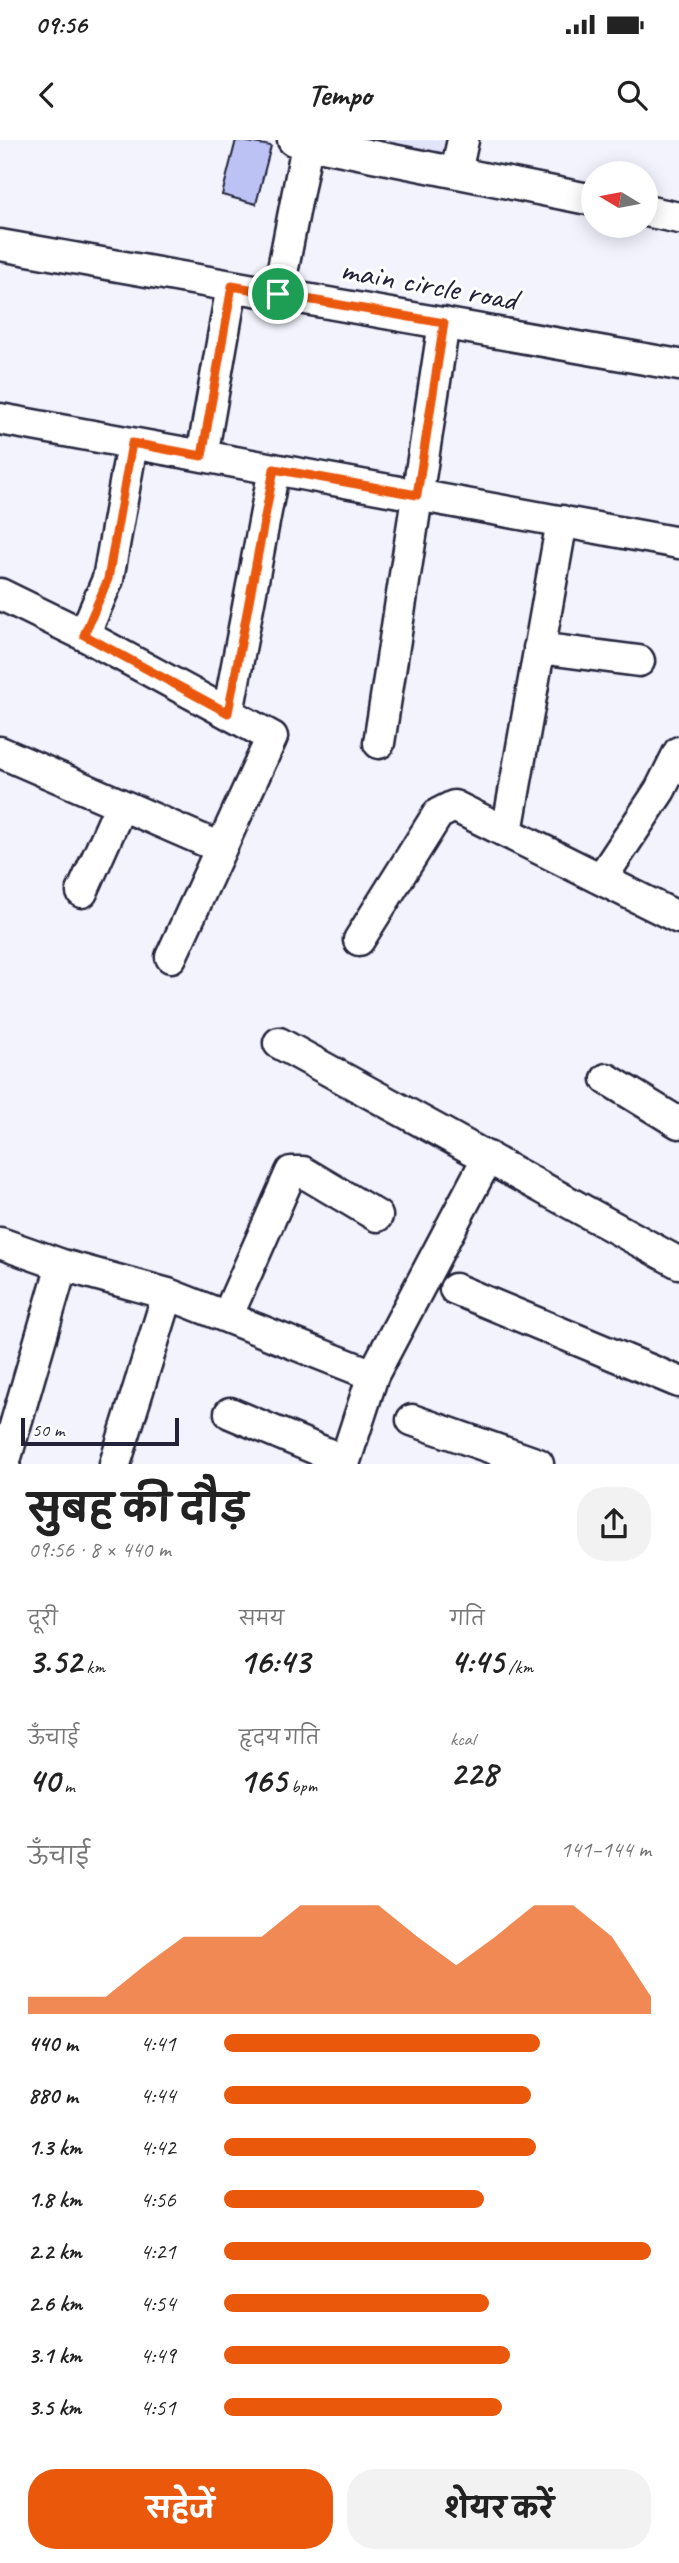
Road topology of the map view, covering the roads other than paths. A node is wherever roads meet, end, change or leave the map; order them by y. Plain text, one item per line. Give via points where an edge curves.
1 (463, 140) edge
2 (303, 141) edge
3 (456, 172) junction
4 (581, 198) edge
5 (658, 214) edge
6 (679, 218) edge
7 (0, 245) edge
8 (232, 286) junction
9 (278, 294) junction
10 (444, 323) junction
11 (679, 365) edge
12 (0, 419) edge
13 (132, 443) junction
14 (202, 456) junction
15 (274, 469) junction
16 (417, 495) junction
17 (562, 522) junction
18 (679, 543) edge
19 (0, 594) edge
20 (84, 635) junction
21 (539, 648) junction
22 (639, 661) dead end
23 (228, 713) junction
24 (379, 743) dead end
25 (679, 752) edge
26 (2, 759) edge
27 (121, 805) junction
28 (507, 831) junction
29 (221, 848) junction
30 (601, 879) junction
31 (82, 892) dead end
32 (679, 918) edge
33 (359, 940) dead end
34 (171, 957) dead end
35 (279, 1043) dead end
36 (607, 1079) dead end
37 (679, 1123) edge
38 (488, 1157) junction
39 (377, 1216) dead end
40 (0, 1243) edge
41 (679, 1263) edge
42 (62, 1265) junction
43 (455, 1289) dead end
44 (168, 1294) junction
45 (228, 1317) junction
46 (373, 1375) junction
47 (679, 1382) edge
48 (230, 1413) dead end
49 (412, 1420) dead end
50 (344, 1463) edge
51 (4, 1464) edge
52 (115, 1464) edge
53 (538, 1464) edge

1 - 3 street
2 - 3 street
2 - 9 street
3 - 4 street
5 - 6 street
7 - 8 street, main circle road
8 - 9 street, main circle road
8 - 14 street
9 - 10 street, main circle road
10 - 11 street, main circle road
10 - 16 street
12 - 13 street
13 - 14 street
13 - 20 street via 108,579
14 - 15 street
15 - 16 street
15 - 23 street
16 - 17 street
16 - 24 street
17 - 18 street
17 - 21 street
19 - 20 street
20 - 23 street
21 - 22 street
21 - 28 street
23 - 29 street via 272,737
25 - 30 street via 660,790
26 - 27 street
27 - 29 street
27 - 31 street
28 - 30 street
28 - 33 street via 454,806 438,814
29 - 34 street
30 - 32 street
35 - 38 street
36 - 37 street
38 - 41 street
38 - 46 street
39 - 45 street via 303,1172 291,1172
40 - 42 street
42 - 44 street
42 - 51 street
43 - 47 street
44 - 45 street
44 - 52 street
45 - 46 street
46 - 50 street
48 - 50 street
49 - 53 street

